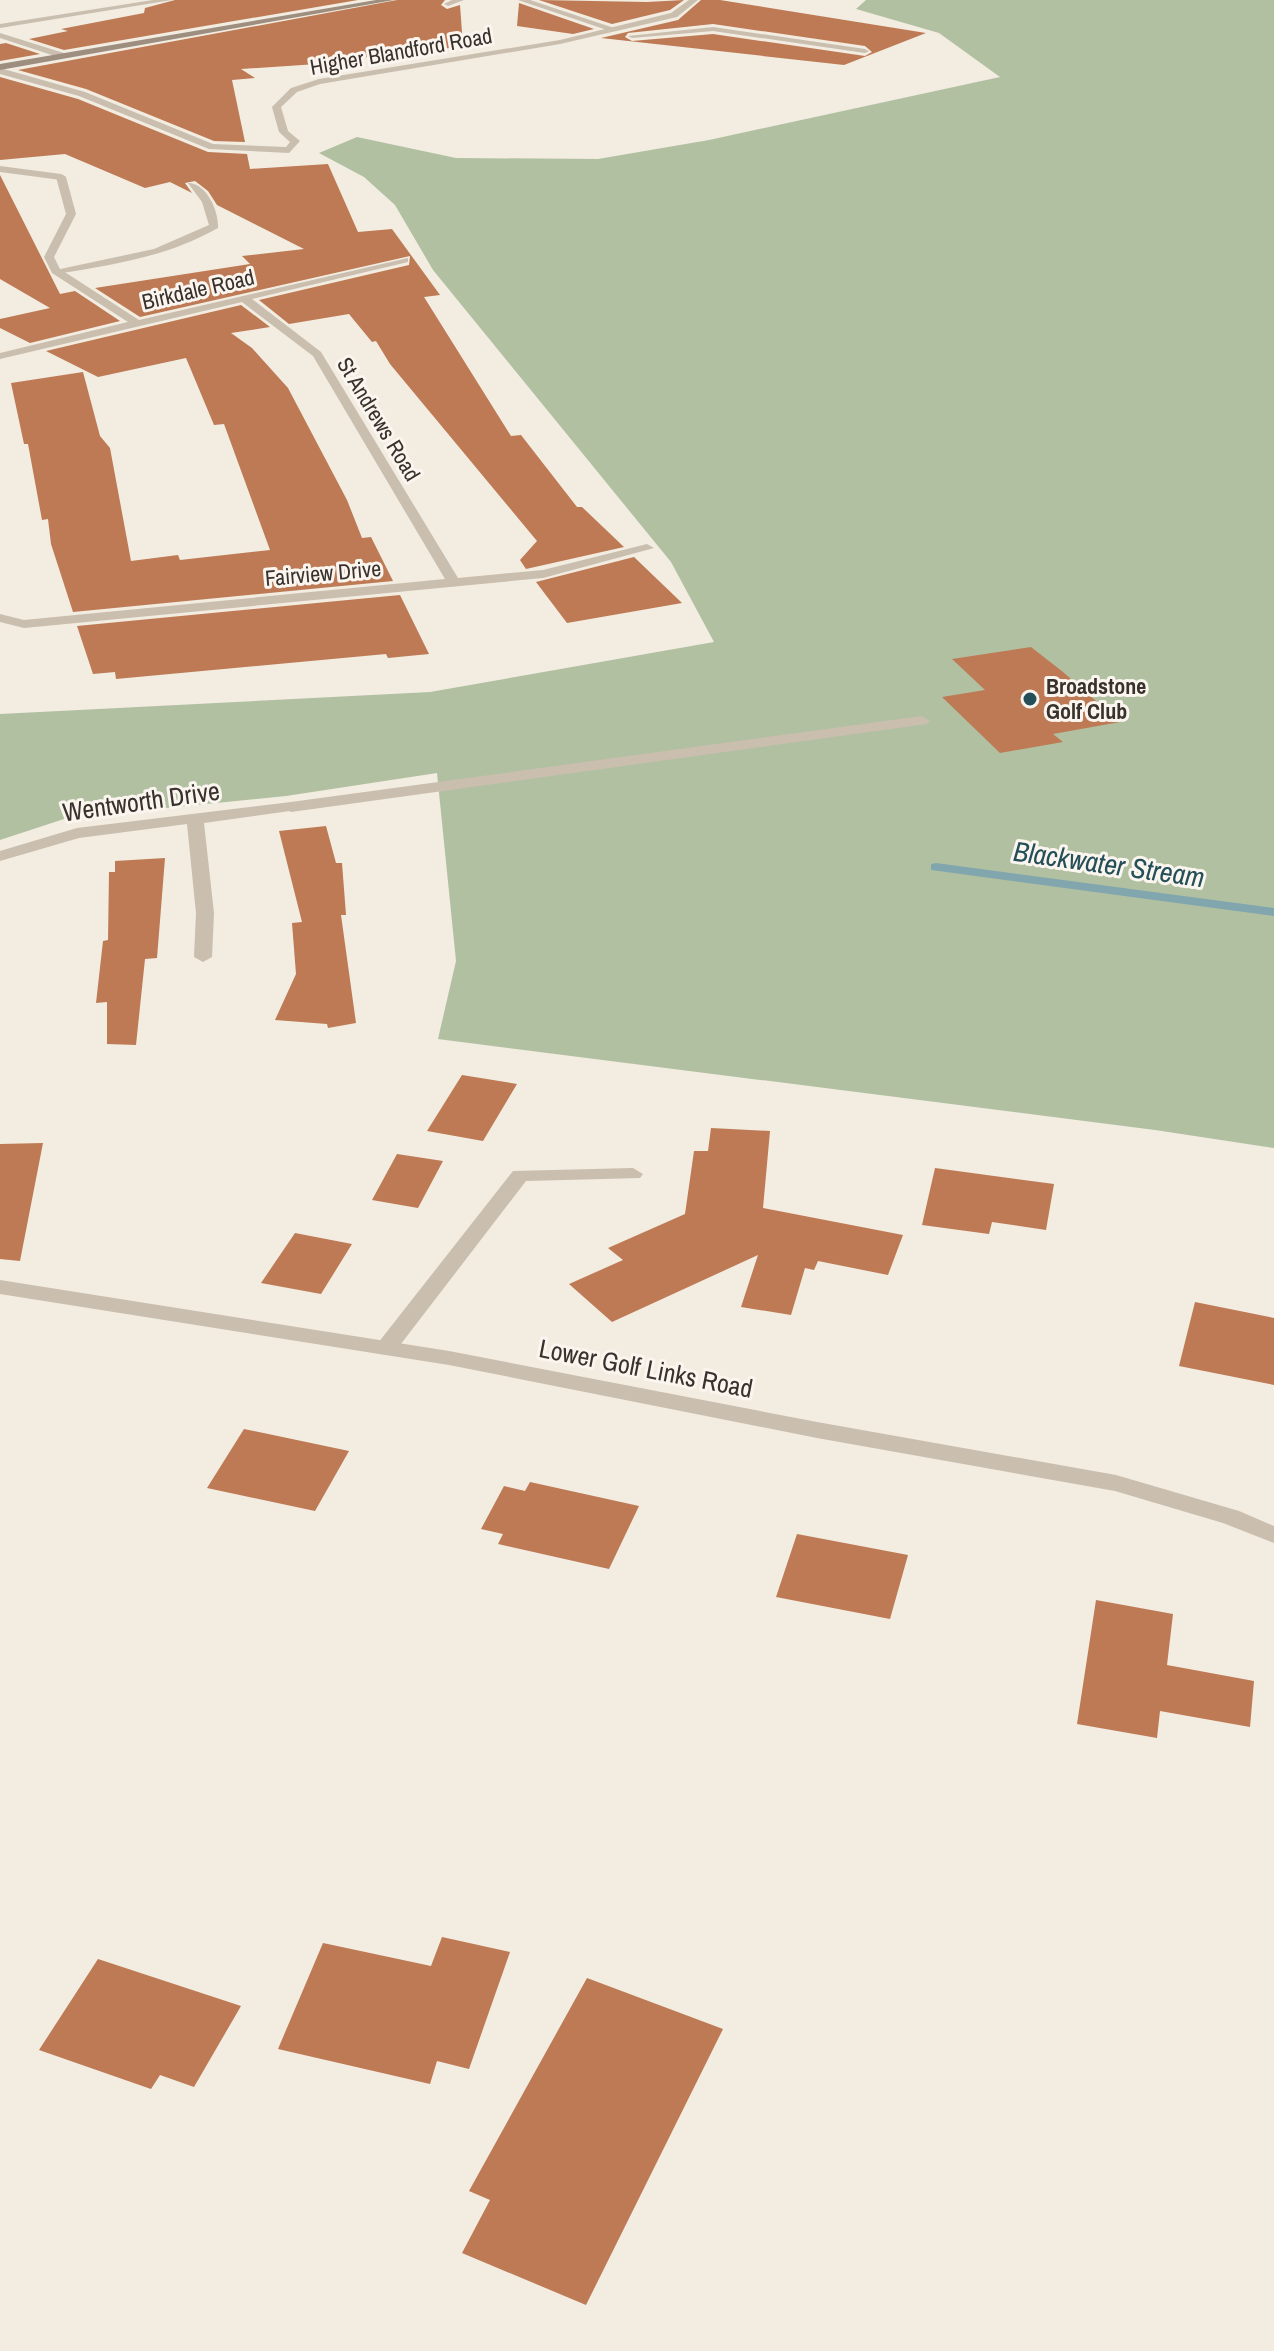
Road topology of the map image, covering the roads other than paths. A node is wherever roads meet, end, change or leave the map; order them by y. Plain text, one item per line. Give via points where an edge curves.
1 (168, 0) edge
2 (390, 0) edge
3 (460, 0) edge
4 (522, 0) edge
5 (694, 0) edge
6 (448, 4) dead end
7 (0, 26) edge
8 (613, 29) junction
9 (0, 35) edge
10 (560, 42) junction
11 (865, 51) dead end
12 (64, 56) junction
13 (0, 69) edge
14 (0, 169) edge
15 (191, 185) dead end
16 (404, 260) dead end
17 (56, 271) junction
18 (245, 299) junction
19 (137, 323) junction
20 (0, 356) edge
21 (647, 548) dead end
22 (453, 582) junction
23 (0, 618) edge
24 (922, 721) dead end
25 (195, 819) junction
26 (0, 856) edge
27 (203, 957) dead end
28 (633, 1174) dead end
29 (0, 1287) edge
30 (386, 1348) junction
31 (1274, 1535) edge

1 - 7 street
2 - 12 main road, Higher Blandford Road
3 - 6 street
4 - 8 street
5 - 8 street, Higher Blandford Road via 674,15
8 - 10 street, Higher Blandford Road
9 - 12 street
10 - 11 street via 713,29
10 - 13 street, Higher Blandford Road via 358,73 294,90 276,107 294,146 269,152 194,142 82,94
12 - 13 main road, Higher Blandford Road
14 - 17 street via 61,177 71,214 49,257
15 - 17 street via 201,190 212,212 214,226 200,235 151,252
16 - 18 street, Birkdale Road
17 - 19 street
18 - 19 street, Birkdale Road
18 - 22 street, St Andrews Road via 317,354
19 - 20 street, Birkdale Road
21 - 22 street, Fairview Drive via 543,574
22 - 23 street, Fairview Drive via 24,624
24 - 25 street, Wentworth Drive
25 - 26 street, Wentworth Drive via 77,833
25 - 27 street via 205,913
28 - 30 street via 520,1175
29 - 30 street, Lower Golf Links Road
30 - 31 street, Lower Golf Links Road via 1116,1483

